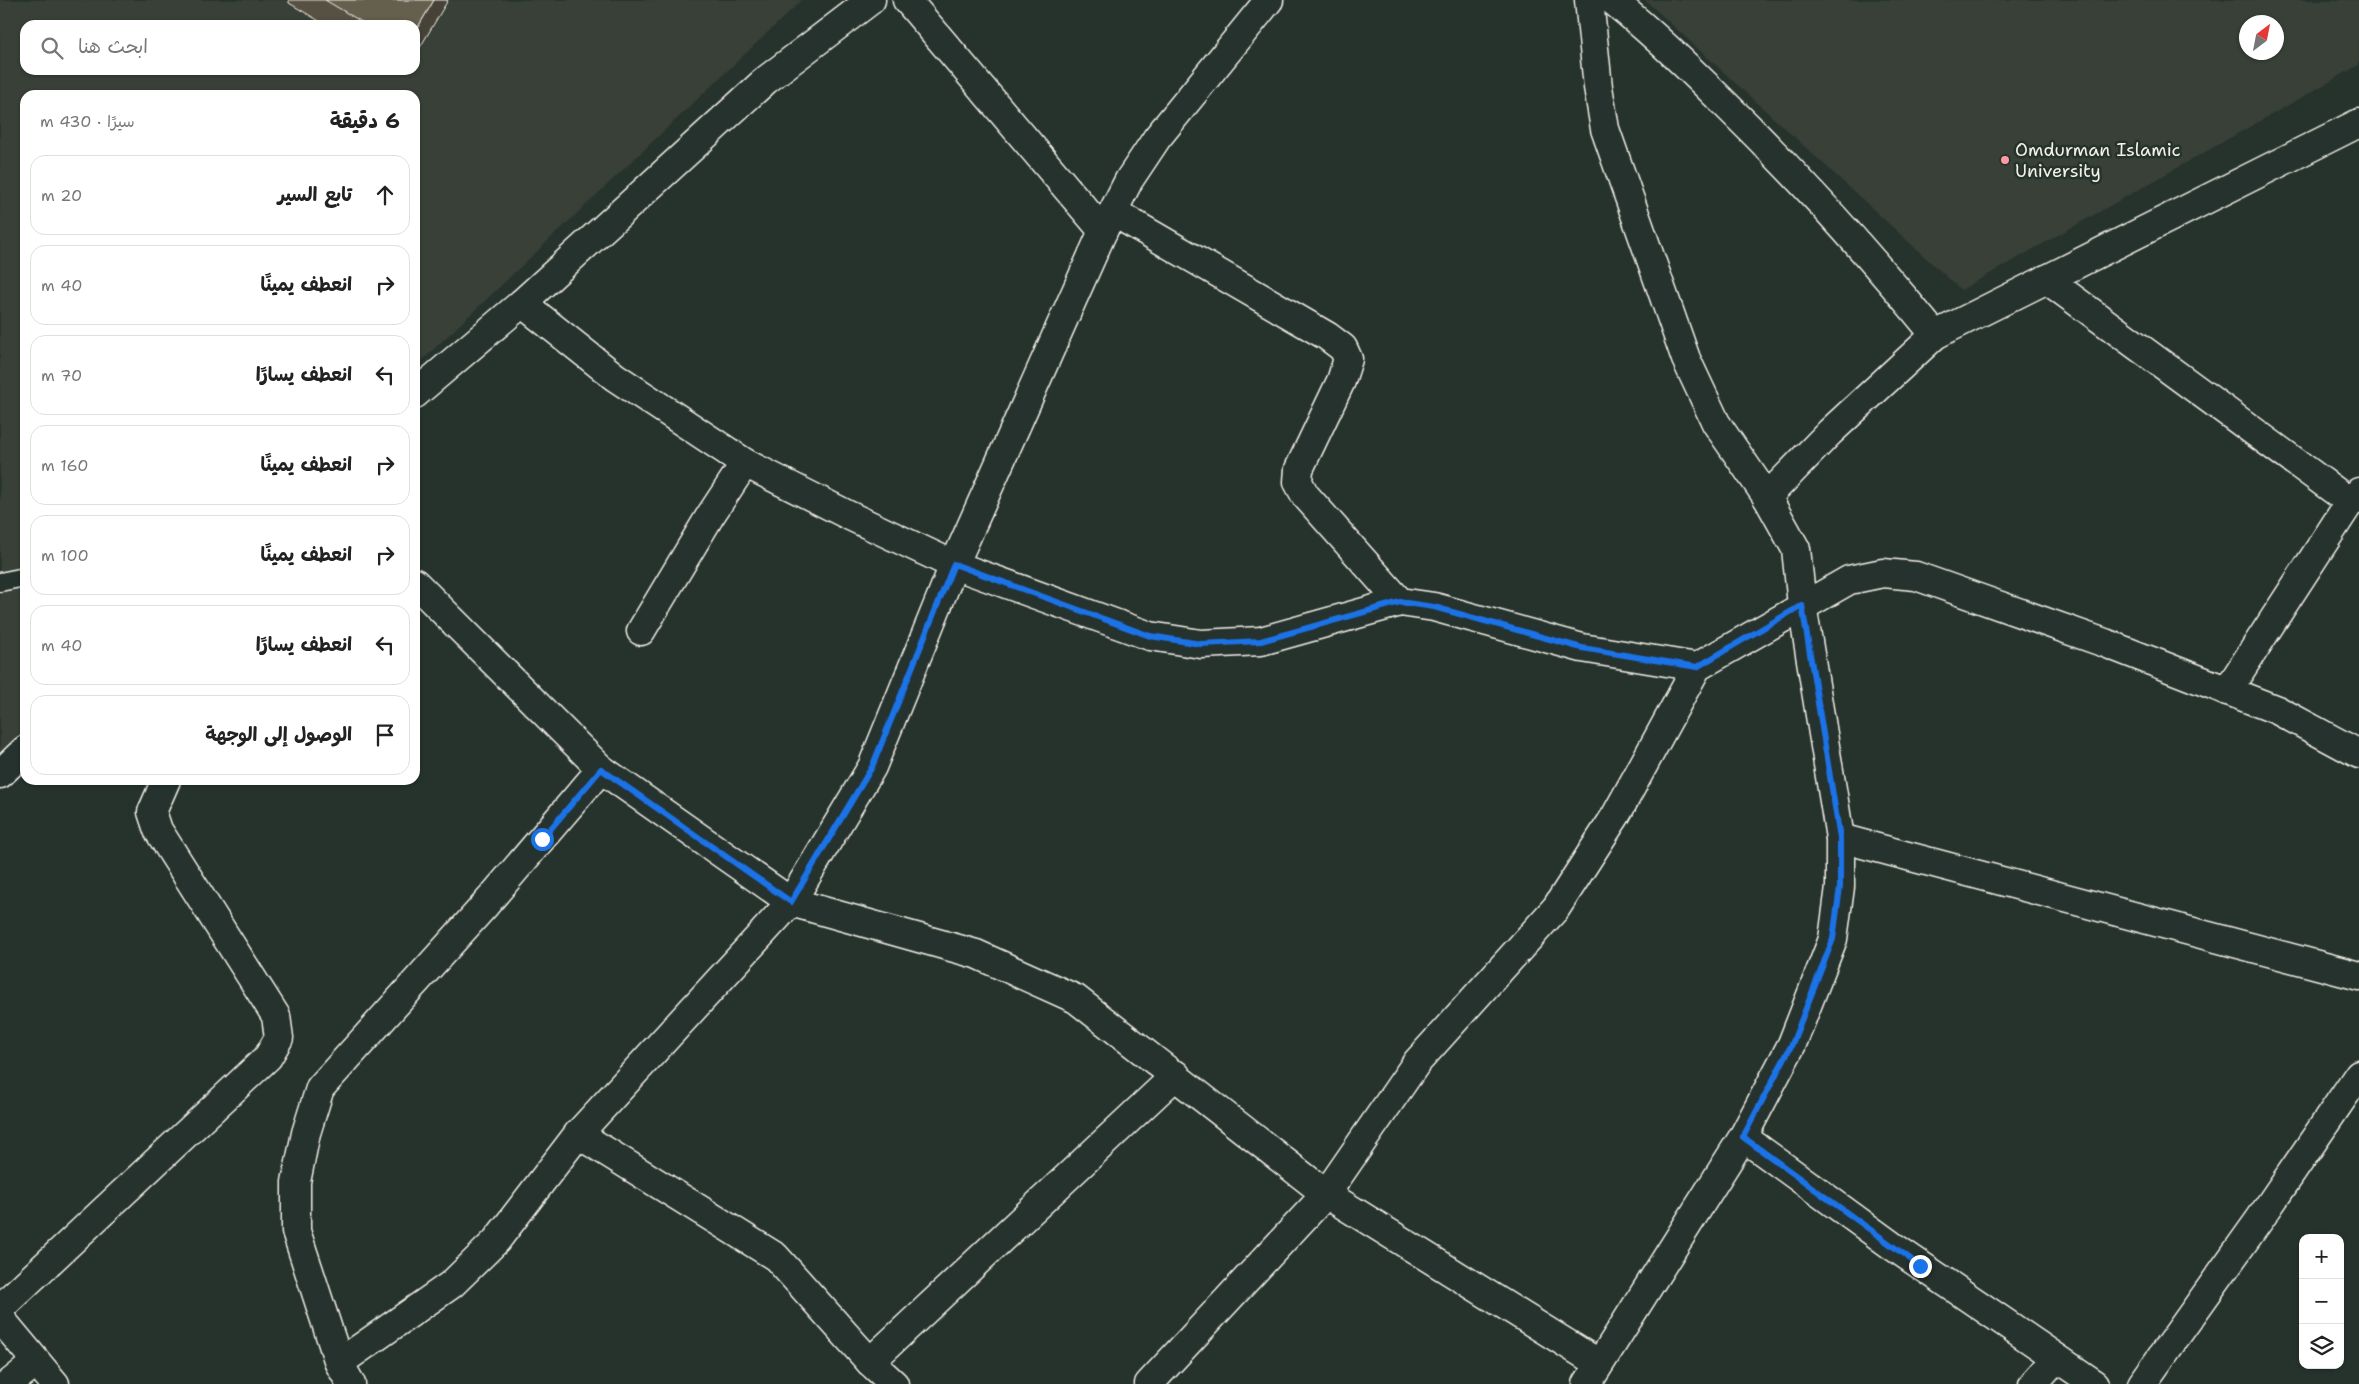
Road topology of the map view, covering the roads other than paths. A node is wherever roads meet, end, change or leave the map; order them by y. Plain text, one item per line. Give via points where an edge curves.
1 (871, 0) edge
2 (907, 0) edge
3 (1269, 0) edge
4 (1589, 0) edge
5 (1612, 0) edge
6 (2359, 123) edge
7 (1108, 221) junction
8 (2046, 280) junction
9 (522, 303) junction
10 (1934, 335) junction
11 (420, 390) edge
12 (746, 463) junction
13 (1767, 497) junction
14 (2355, 497) edge
15 (954, 564) junction
16 (20, 578) edge
17 (0, 582) edge
18 (420, 588) edge
19 (1400, 602) junction
20 (1802, 605) junction
21 (641, 631) dead end
22 (1697, 667) junction
23 (2227, 691) junction
24 (2359, 754) edge
25 (20, 755) edge
26 (601, 769) junction
27 (0, 774) edge
28 (164, 785) edge
29 (1840, 838) junction
30 (791, 902) junction
31 (2359, 976) edge
32 (2359, 1074) edge
33 (1176, 1075) junction
34 (578, 1134) junction
35 (1743, 1137) junction
36 (1326, 1194) junction
37 (0, 1308) edge
38 (0, 1318) edge
39 (2056, 1358) junction
40 (870, 1362) junction
41 (35, 1363) junction
42 (345, 1374) edge
43 (1592, 1374) edge
44 (9, 1384) edge
45 (55, 1384) edge
46 (894, 1384) edge
47 (1149, 1384) edge
48 (2033, 1384) edge
49 (2095, 1384) edge
50 (2142, 1384) edge

1 - 9 street via 766,80
2 - 7 street
3 - 7 street via 1157,138 1129,180
4 - 13 street via 1605,129 1646,250 1686,360 1716,423
5 - 10 street via 1646,27 1779,157 1885,274
6 - 8 street
7 - 15 street
7 - 19 street via 1327,336 1342,348 1348,359 1341,381 1299,468 1298,482 1304,495
8 - 10 street
8 - 14 street
9 - 11 street
9 - 12 street via 615,377
10 - 13 street via 1830,432
12 - 15 street
12 - 21 street
13 - 20 street via 1796,549
14 - 23 street
15 - 19 street via 1150,636 1201,644 1261,641
15 - 30 street via 872,767
16 - 17 lane
18 - 26 street
19 - 22 street via 1434,607 1582,648
20 - 22 street
20 - 23 street via 1849,580 1883,573 1916,576 2105,643
20 - 29 street
22 - 36 street via 1616,815 1556,908 1417,1062
23 - 24 street via 2276,710
25 - 27 street
26 - 30 street
26 - 42 street via 486,904 320,1088 296,1182 296,1231
28 - 37 street via 152,812 158,830 276,1016 279,1038 268,1057
29 - 31 street
29 - 35 street via 1840,887 1833,939 1792,1044
30 - 33 street via 976,954 1030,978 1076,999
30 - 34 street
32 - 50 street
33 - 36 street
33 - 40 street
34 - 40 street via 776,1256
34 - 42 street via 496,1241 452,1284
35 - 39 street via 1891,1245
35 - 43 street
36 - 43 street
36 - 47 street
38 - 41 street
39 - 48 street
39 - 49 street
40 - 46 street
41 - 44 street
41 - 45 street

